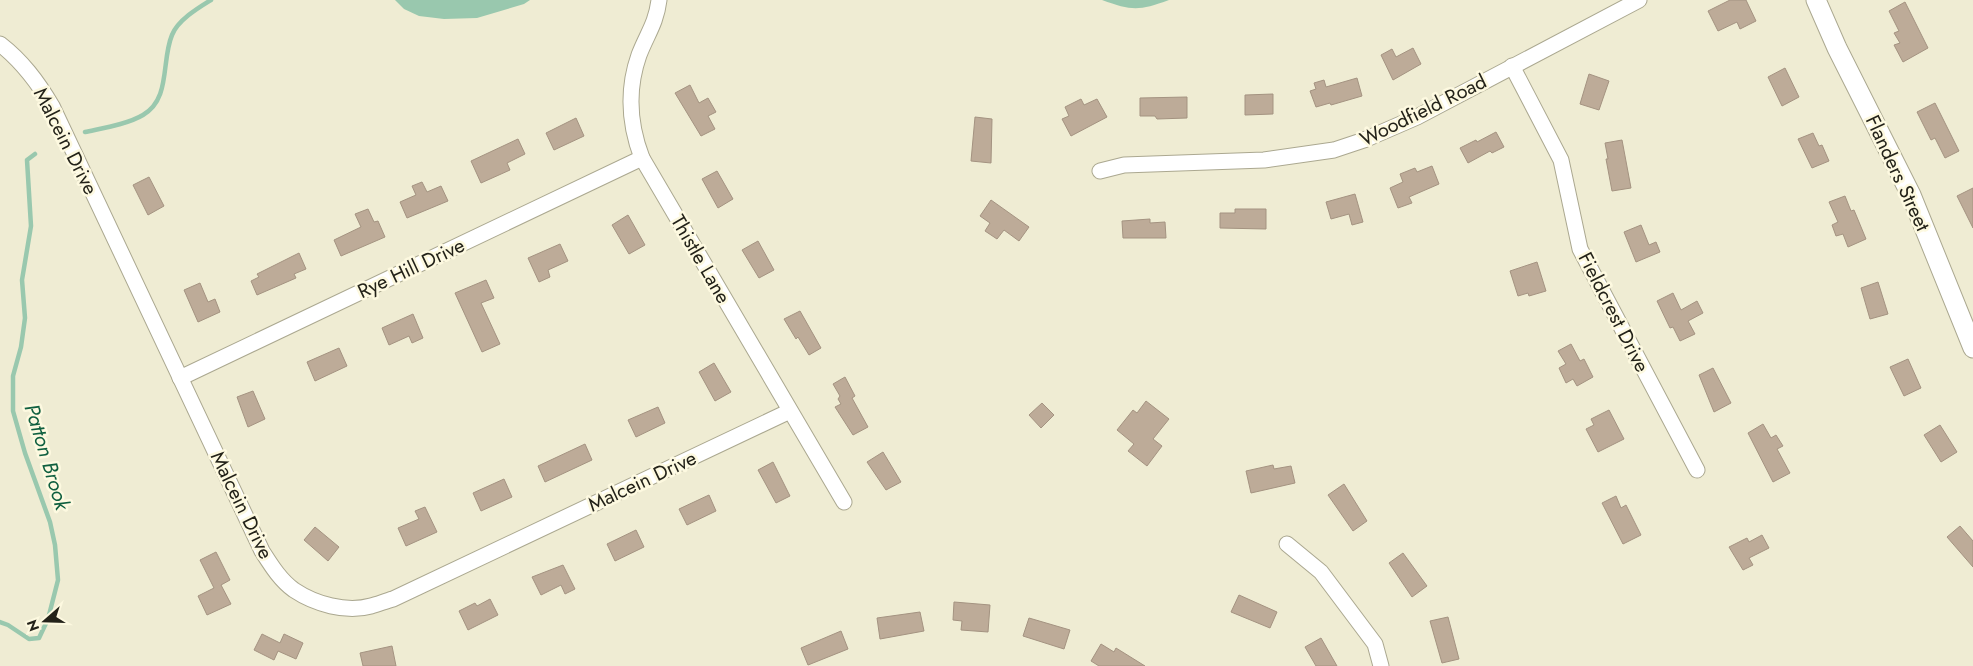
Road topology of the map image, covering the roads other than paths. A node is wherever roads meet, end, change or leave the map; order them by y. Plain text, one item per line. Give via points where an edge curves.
1 (659, 0) edge
2 (1639, 0) edge
3 (1816, 0) edge
4 (0, 44) edge
5 (1512, 66) junction
6 (642, 158) junction
7 (1100, 171) dead end
8 (1973, 348) edge
9 (180, 378) junction
10 (790, 411) junction
11 (1697, 470) dead end
12 (844, 502) dead end
13 (1287, 544) dead end
14 (1380, 666) edge

1 - 6 street, Thistle Lane via 652,30 633,73 630,96 636,141
2 - 5 street, Woodfield Road
3 - 8 street, Flanders Street via 1911,195
4 - 9 street, Malcein Drive via 17,57 52,106
5 - 7 street, Woodfield Road via 1401,125 1334,150 1264,160 1124,165
5 - 11 street, Fieldcrest Drive via 1561,160 1580,249
6 - 9 street, Rye Hill Drive
6 - 10 street, Thistle Lane
9 - 10 street, Malcein Drive via 262,551 276,572 293,590 318,602 343,608 369,607 393,599
10 - 12 street, Thistle Lane
13 - 14 street via 1321,572 1375,644

